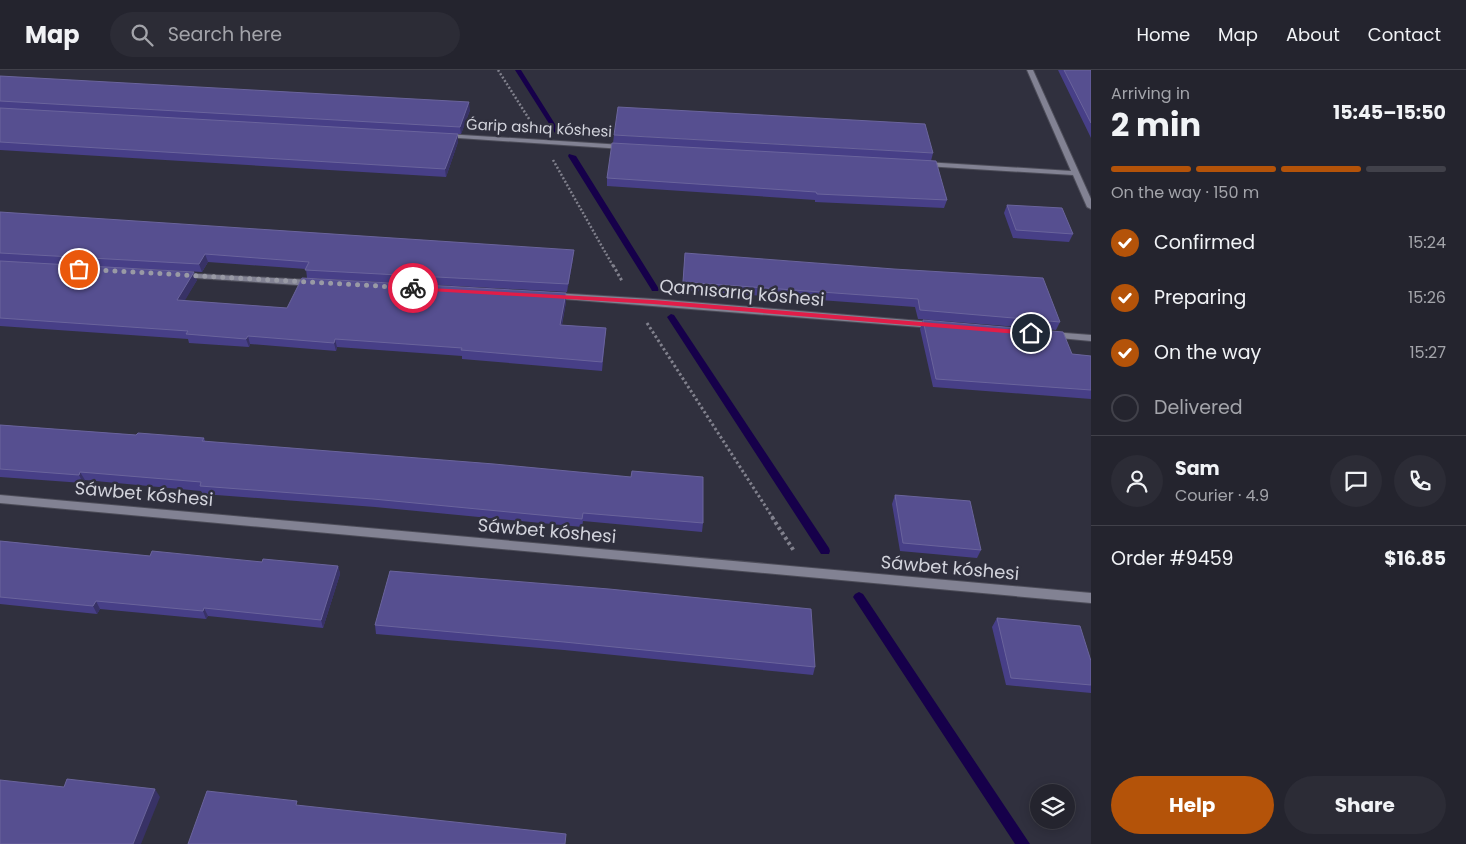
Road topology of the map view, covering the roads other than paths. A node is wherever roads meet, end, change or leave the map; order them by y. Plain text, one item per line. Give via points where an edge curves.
1 (1030, 70) edge
2 (434, 136) edge
3 (632, 147) edge
4 (918, 164) edge
5 (1076, 173) junction
6 (1091, 207) edge
7 (168, 274) edge
8 (326, 283) edge
9 (544, 296) edge
10 (942, 326) edge
11 (1041, 334) edge
12 (1091, 338) edge
13 (0, 499) edge
14 (1091, 598) edge

1 - 5 street
2 - 3 street, Ǵarip ashıq kóshesi
4 - 5 street
5 - 6 street
7 - 8 street
9 - 10 street, Qamısarıq kóshesi
11 - 12 street
13 - 14 street, Sáwbet kóshesi

